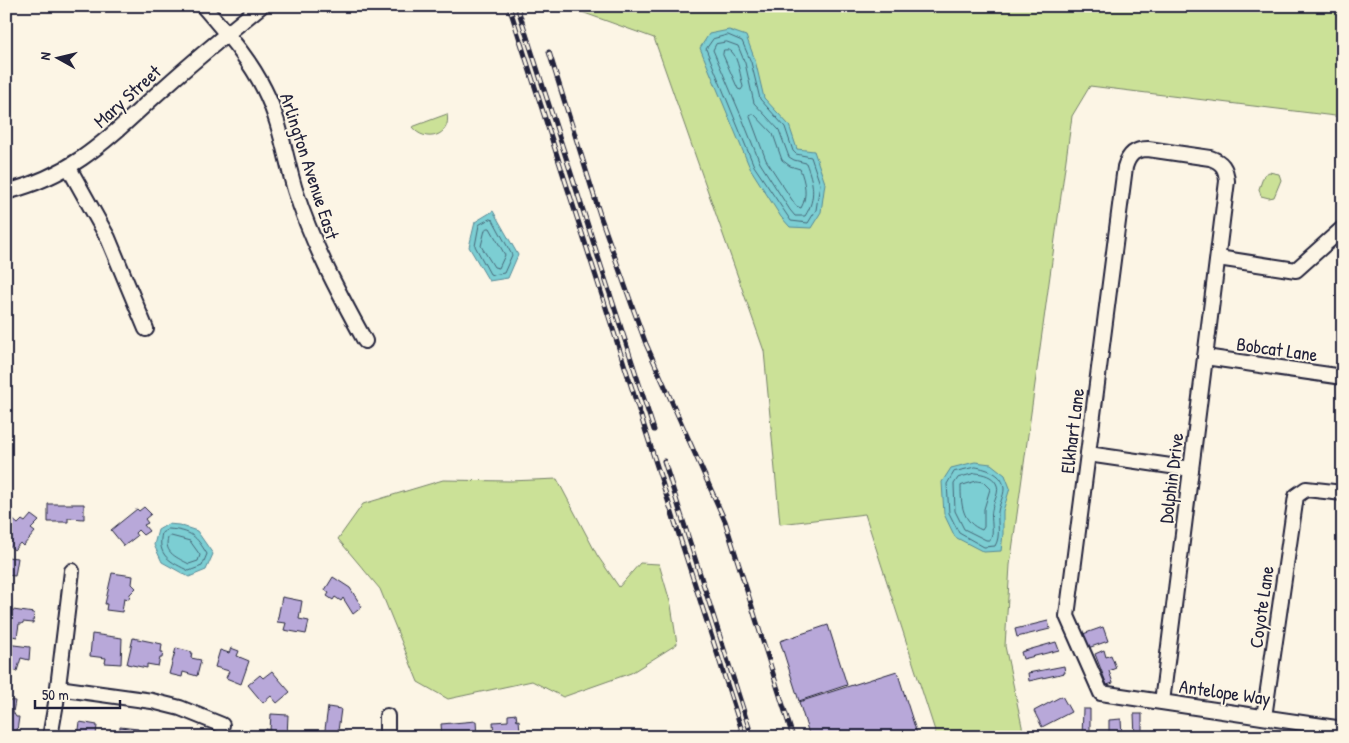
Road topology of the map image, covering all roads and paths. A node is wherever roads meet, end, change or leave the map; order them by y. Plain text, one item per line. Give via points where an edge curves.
1 (203, 6) edge
2 (261, 6) edge
3 (226, 34) junction
4 (1125, 166) joint
5 (69, 168) junction
6 (6, 192) edge
7 (1343, 228) edge
8 (1218, 258) junction
9 (146, 329) dead end
10 (365, 342) dead end
11 (1205, 357) junction
12 (1343, 377) edge
13 (1088, 454) junction
14 (1191, 469) junction
15 (1343, 493) edge
16 (72, 572) dead end
17 (58, 688) junction
18 (1101, 694) joint
19 (1162, 702) junction
20 (386, 716) dead end
21 (1264, 717) junction
22 (222, 725) dead end
23 (1343, 728) edge
24 (50, 737) edge
25 (387, 737) edge

1 - 3 street, Arlington Avenue East
2 - 3 street, Mary Street
3 - 5 street, Mary Street via 107,140
3 - 10 street, Arlington Avenue East via 264,88 310,231
4 - 8 street, Dolphin Drive via 1134,152 1148,149 1210,158 1224,166 1228,181
4 - 13 street, Elkhart Lane
5 - 6 street, Mary Street
5 - 9 street via 108,238
7 - 8 street via 1296,270
8 - 11 street, Dolphin Drive
11 - 12 street, Bobcat Lane
11 - 14 street, Dolphin Drive
13 - 14 street
13 - 18 street, Elkhart Lane via 1067,616
14 - 19 street, Dolphin Drive
15 - 21 street, Coyote Lane via 1306,489 1295,501
16 - 17 street
17 - 22 street via 152,701
17 - 24 street
18 - 19 street, Antelope Way
19 - 21 street, Antelope Way
20 - 25 street
21 - 23 street, Antelope Way

